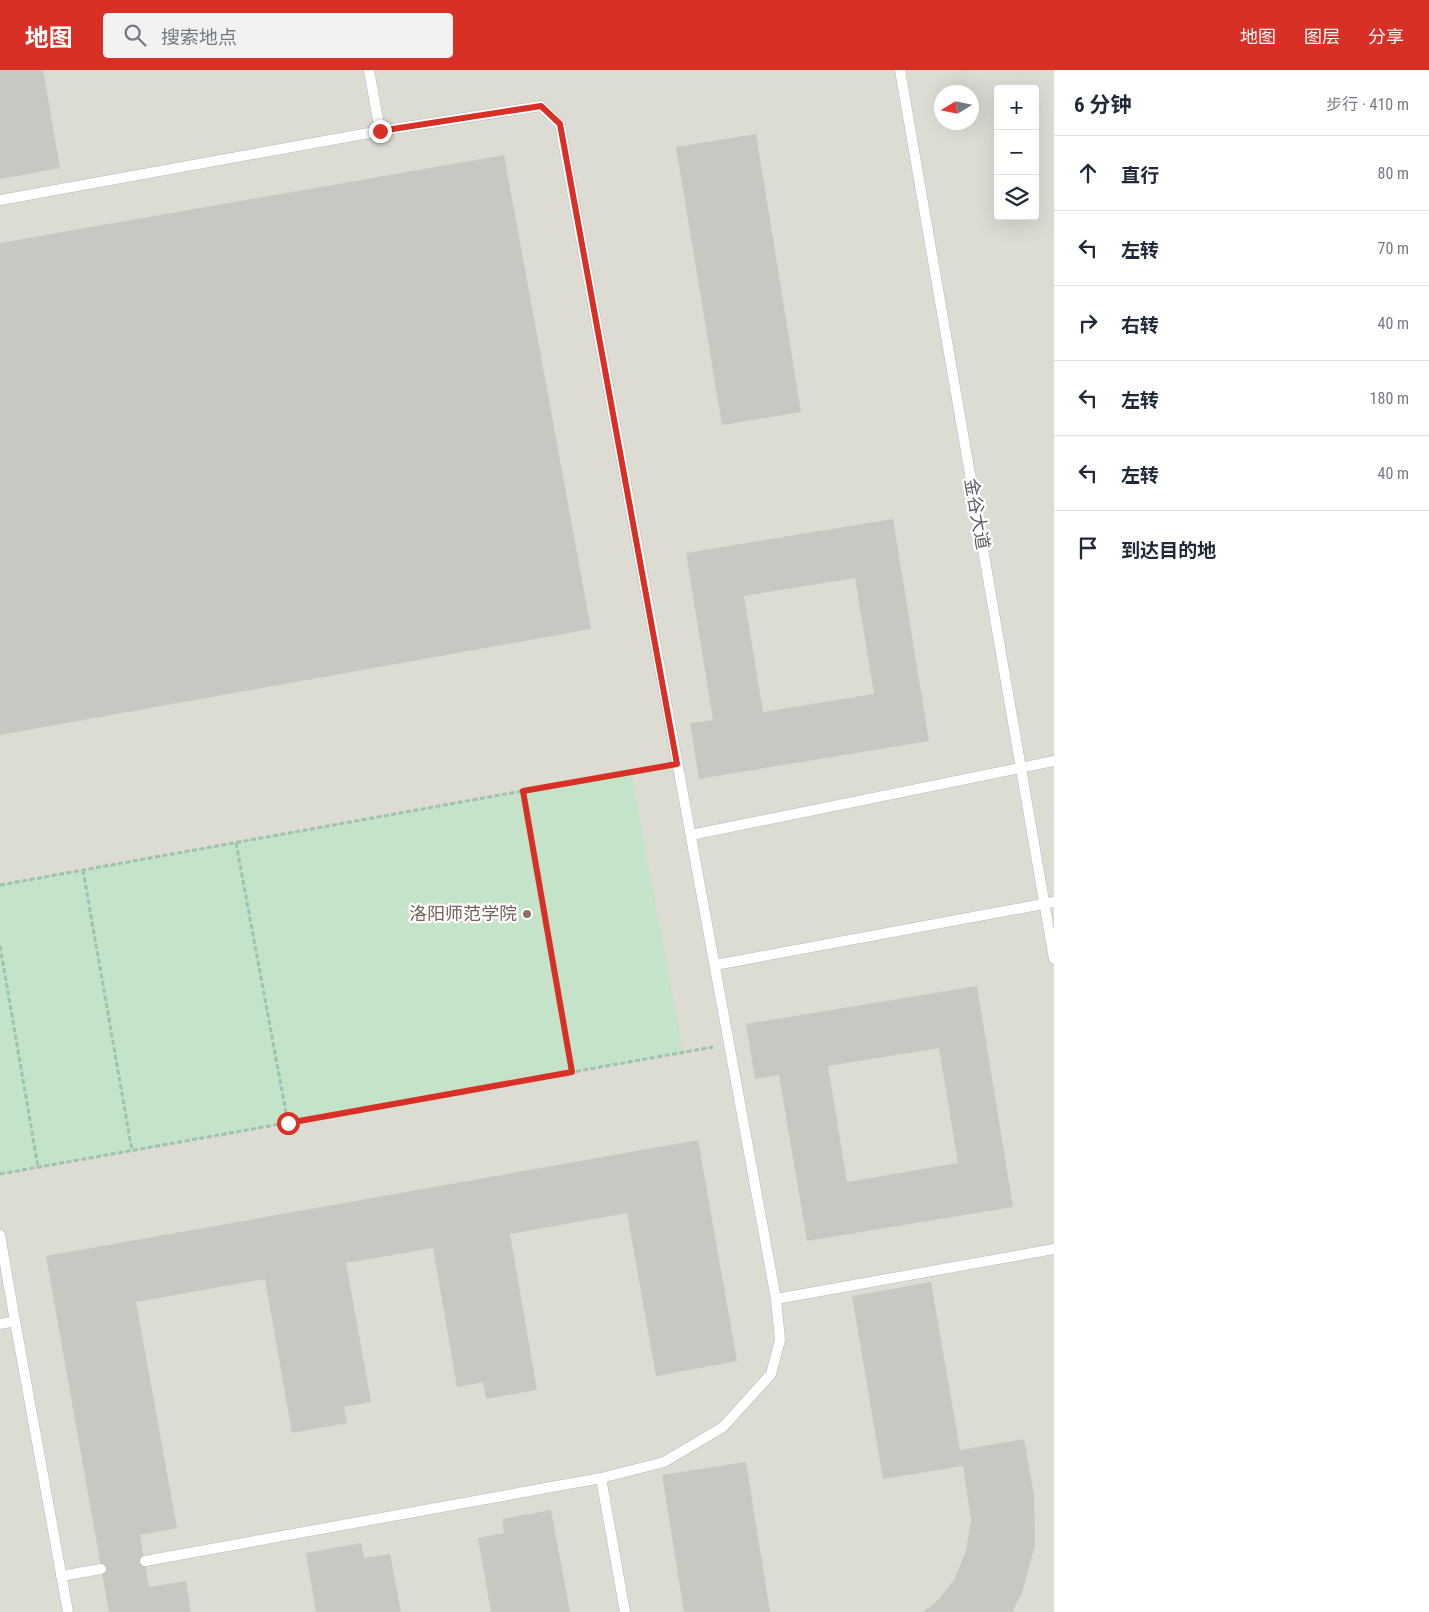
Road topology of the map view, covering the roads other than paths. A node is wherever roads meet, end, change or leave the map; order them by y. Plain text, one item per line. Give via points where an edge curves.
1 (369, 70) edge
2 (900, 70) edge
3 (380, 131) junction
4 (0, 200) edge
5 (1054, 761) edge
6 (1021, 767) junction
7 (691, 835) junction
8 (1049, 903) edge
9 (1054, 959) edge
10 (715, 965) junction
11 (0, 1235) edge
12 (1054, 1249) edge
13 (776, 1299) junction
14 (15, 1321) junction
15 (0, 1324) edge
16 (601, 1478) junction
17 (145, 1561) dead end
18 (101, 1569) dead end
19 (61, 1576) junction
20 (68, 1612) edge
21 (625, 1612) edge

1 - 3 lane
2 - 6 lane, 金谷大道
3 - 4 lane
3 - 7 lane via 541,106 560,124
5 - 6 lane
6 - 7 lane
6 - 8 lane, 金谷大道
7 - 10 lane
8 - 9 lane, 金谷大道
8 - 10 lane
10 - 13 lane
11 - 14 lane
12 - 13 lane
13 - 16 lane via 780,1340 771,1374 723,1427 664,1462
14 - 15 lane
14 - 19 lane
16 - 17 lane
16 - 21 lane
18 - 19 lane
19 - 20 lane

